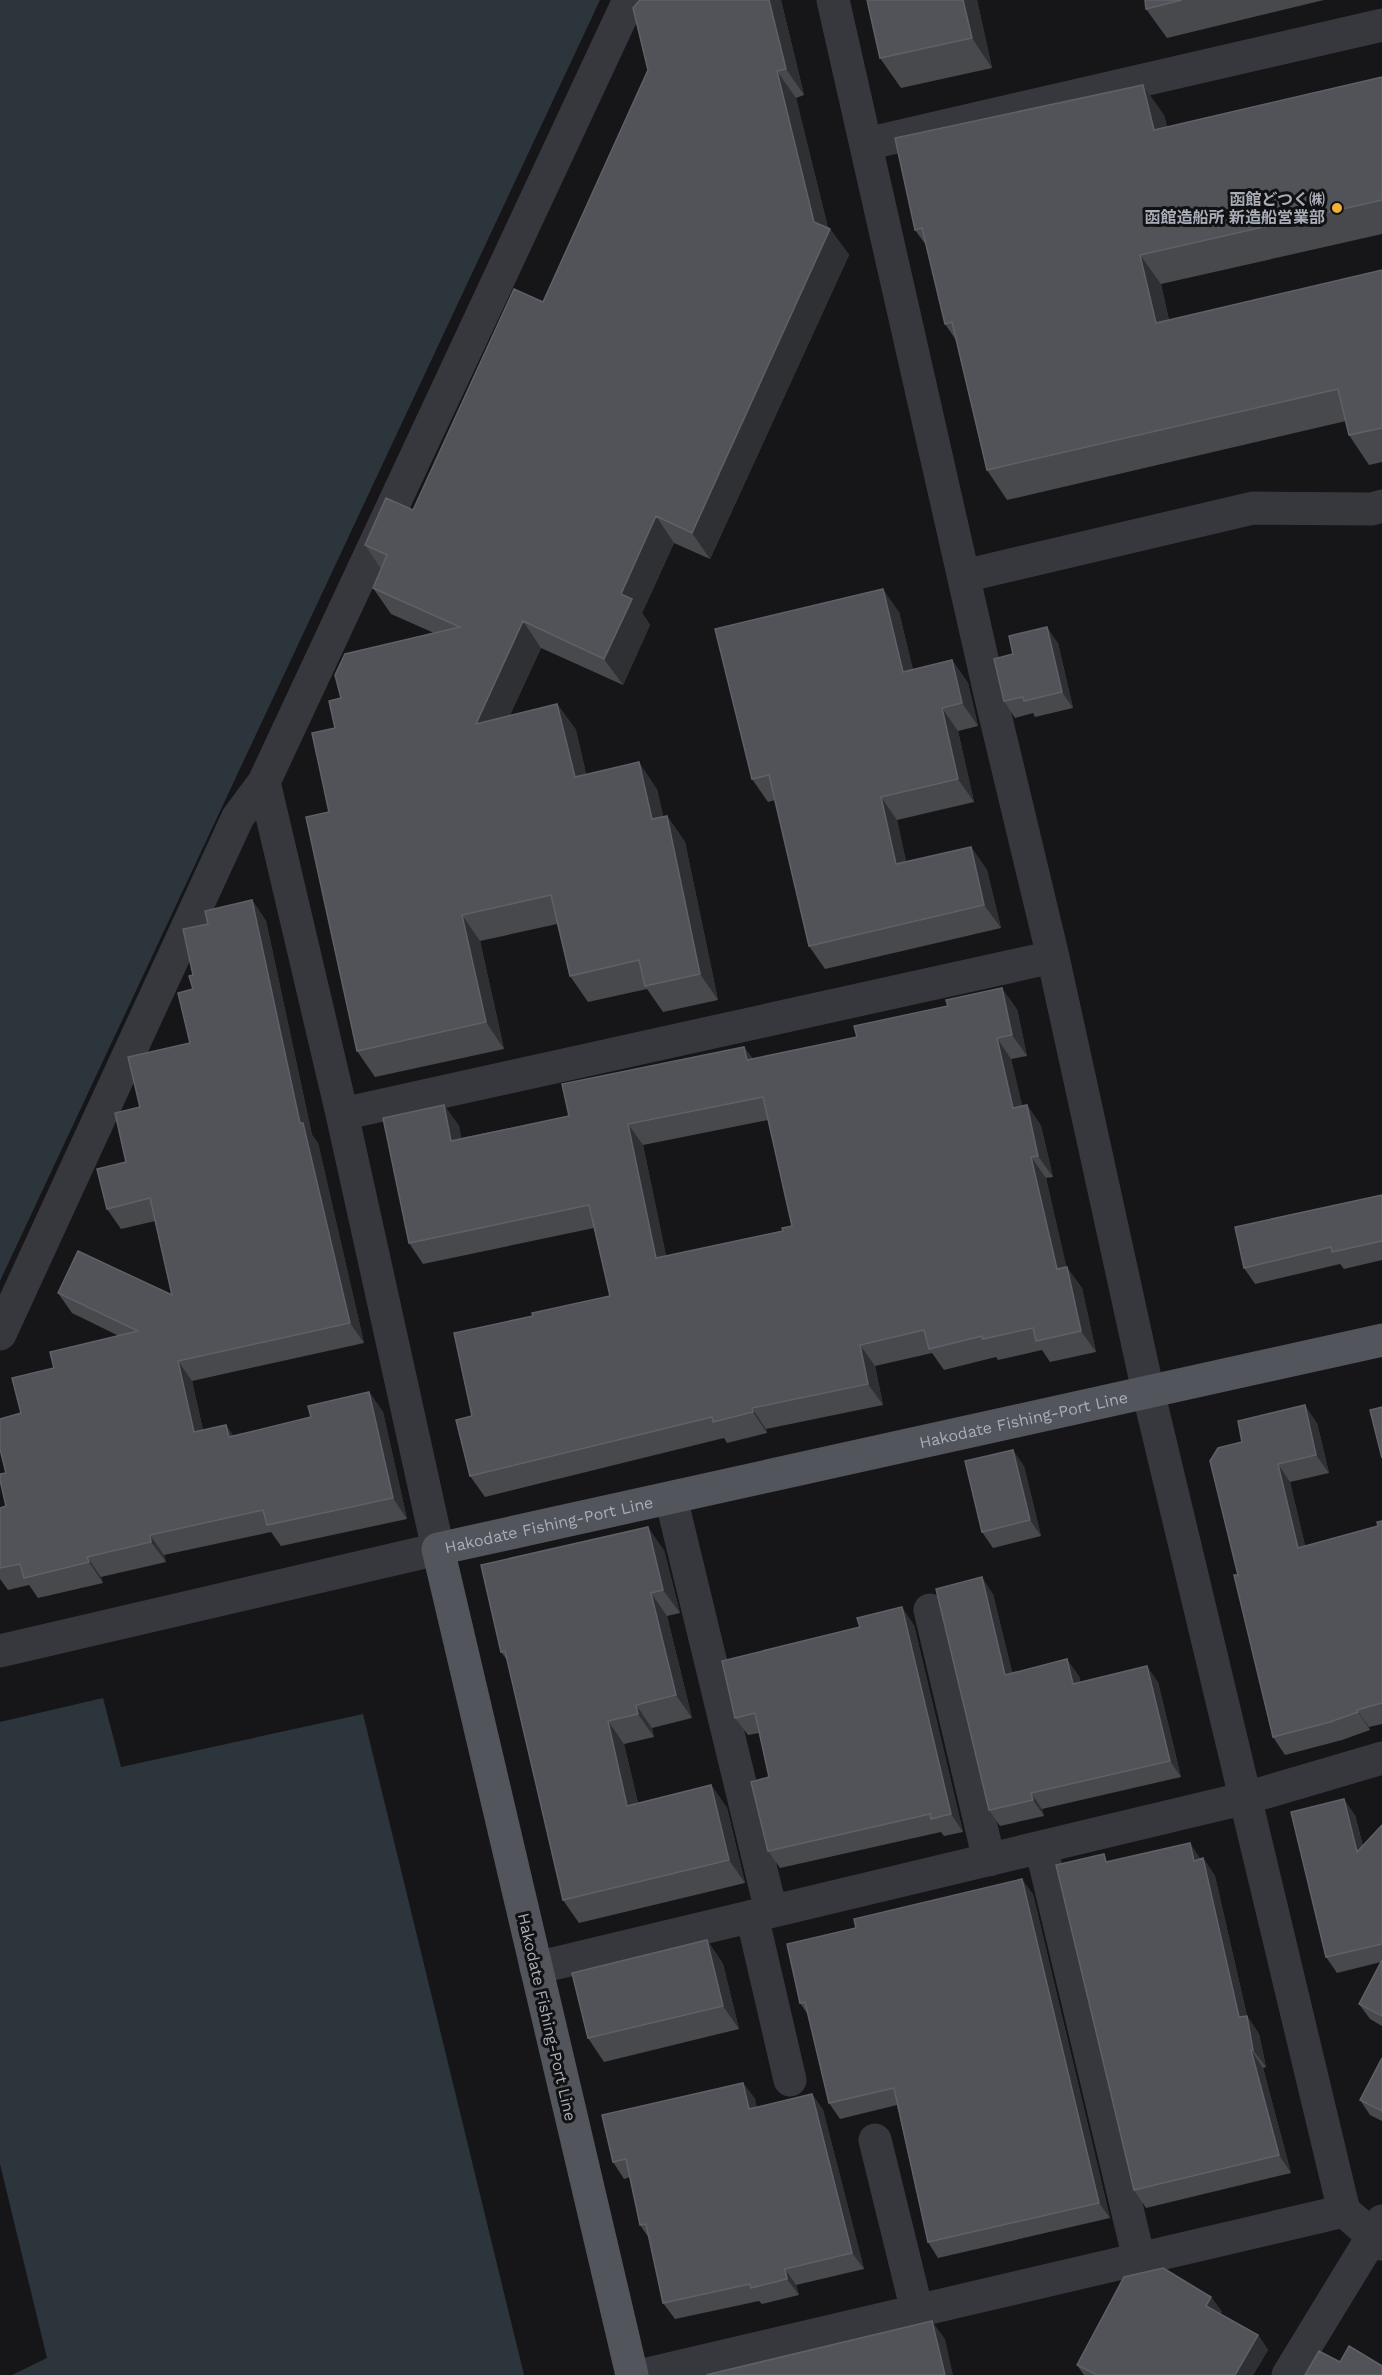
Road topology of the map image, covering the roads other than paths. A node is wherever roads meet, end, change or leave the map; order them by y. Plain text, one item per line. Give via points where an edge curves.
1 (628, 0) edge
2 (833, 0) edge
3 (1382, 25) edge
4 (866, 144) junction
5 (1382, 506) edge
6 (964, 576) junction
7 (264, 782) junction
8 (1053, 957) junction
9 (342, 1114) junction
10 (0, 1334) edge
11 (1382, 1340) edge
12 (1148, 1391) junction
13 (671, 1498) junction
14 (438, 1549) junction
15 (930, 1610) dead end
16 (0, 1651) edge
17 (1382, 1758) edge
18 (1246, 1798) junction
19 (1041, 1847) junction
20 (989, 1860) junction
21 (762, 1914) junction
22 (536, 1968) junction
23 (790, 2080) dead end
24 (875, 2140) dead end
25 (1344, 2211) junction
26 (1379, 2234) edge
27 (1139, 2259) junction
28 (917, 2311) junction
29 (632, 2375) edge
30 (643, 2375) edge
31 (1287, 2375) edge

1 - 7 street
2 - 4 street
3 - 4 street
4 - 6 street
5 - 6 street via 1253,508
6 - 8 street
7 - 9 street
7 - 10 street via 238,818
8 - 9 street
8 - 12 street
9 - 14 street
11 - 12 main road, Hakodate Fishing-Port Line
12 - 13 main road, Hakodate Fishing-Port Line
12 - 18 street
13 - 14 main road, Hakodate Fishing-Port Line
13 - 21 street
14 - 16 street
14 - 22 main road, Hakodate Fishing-Port Line
15 - 20 street
17 - 18 street
18 - 19 street
18 - 25 street
19 - 20 street
19 - 27 street
20 - 21 street
21 - 22 street
21 - 23 street
22 - 29 main road, Hakodate Fishing-Port Line
24 - 28 street
25 - 26 street
25 - 27 street
26 - 31 street
27 - 28 street
28 - 30 street

